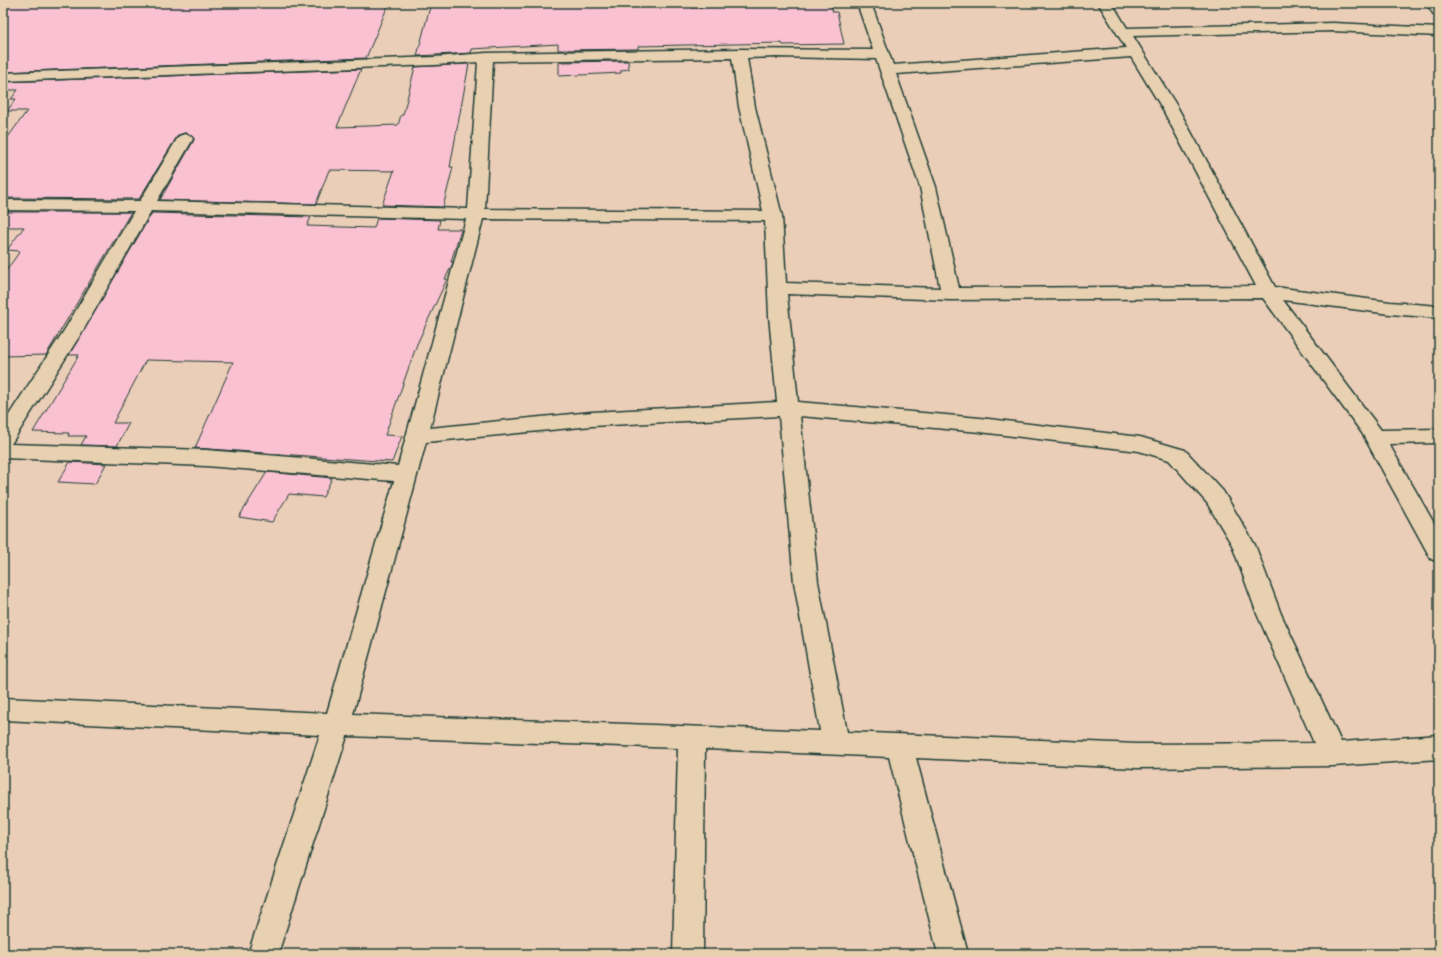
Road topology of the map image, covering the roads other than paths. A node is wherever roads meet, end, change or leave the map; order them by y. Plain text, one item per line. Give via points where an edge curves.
1 (864, 3) edge
2 (1105, 3) edge
3 (1433, 3) edge
4 (1439, 12) edge
5 (1123, 32) junction
6 (1439, 32) edge
7 (1135, 52) junction
8 (739, 53) junction
9 (486, 57) junction
10 (885, 62) junction
11 (3, 77) edge
12 (184, 139) dead end
13 (3, 205) edge
14 (145, 206) junction
15 (476, 214) junction
16 (774, 216) junction
17 (778, 288) junction
18 (1268, 292) junction
19 (951, 294) junction
20 (1439, 312) edge
21 (789, 408) junction
22 (418, 436) junction
23 (1439, 436) edge
24 (1375, 437) junction
25 (3, 440) edge
26 (3, 451) edge
27 (406, 474) junction
28 (1439, 553) edge
29 (3, 709) edge
30 (337, 725) junction
31 (692, 737) junction
32 (836, 744) junction
33 (900, 747) junction
34 (1439, 747) edge
35 (1333, 754) junction
36 (263, 954) edge
37 (688, 954) edge
38 (953, 954) edge

1 - 10 street
2 - 5 street
3 - 4 street
5 - 6 street via 1333,27
5 - 7 street
7 - 10 street
7 - 18 street via 1170,108
8 - 9 street
8 - 10 street
8 - 16 street via 748,107
9 - 11 street
9 - 15 street
10 - 19 street via 928,187
12 - 14 street
13 - 14 street
14 - 15 street
14 - 25 street via 32,399
15 - 16 street
15 - 22 street
16 - 17 street
17 - 19 street
17 - 21 street
18 - 19 street
18 - 20 street
18 - 24 street
21 - 22 street via 592,419
21 - 32 street via 806,582
21 - 35 street via 980,425 1140,444 1177,455 1215,497 1243,545 1269,614
22 - 27 street
23 - 24 street
24 - 28 street
26 - 27 street via 206,458
27 - 30 street
29 - 30 street
30 - 31 street
30 - 36 street
31 - 32 street
31 - 37 street
32 - 33 street
33 - 35 street via 1137,756
33 - 38 street
34 - 35 street

